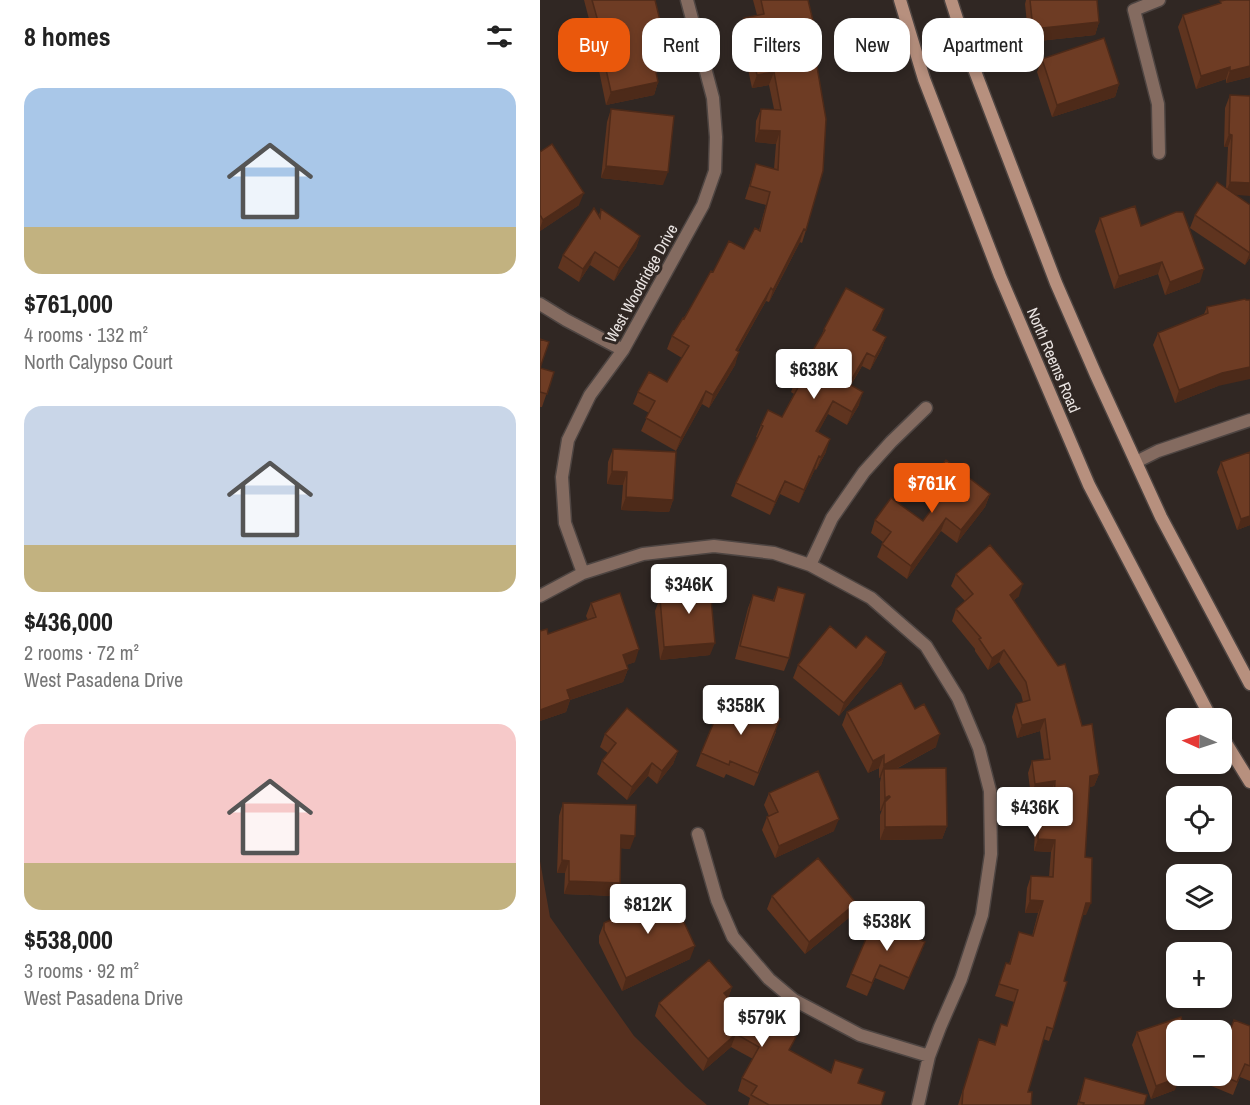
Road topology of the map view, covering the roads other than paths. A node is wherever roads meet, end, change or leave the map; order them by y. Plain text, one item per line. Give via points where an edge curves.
1 (687, 0) edge
2 (900, 0) edge
3 (951, 0) edge
4 (1159, 0) edge
5 (1159, 153) dead end
6 (540, 304) edge
7 (623, 350) junction
8 (926, 408) dead end
9 (1250, 420) edge
10 (1136, 462) junction
11 (810, 565) junction
12 (583, 573) junction
13 (540, 596) edge
14 (1250, 684) edge
15 (1206, 708) edge
16 (1232, 753) edge
17 (1250, 782) edge
18 (698, 834) dead end
19 (929, 1056) junction
20 (918, 1105) edge

1 - 7 street, West Woodridge Drive via 713,98 715,171 704,205
2 - 15 main road, North Reems Road via 924,79 1000,276 1089,485
3 - 10 main road, North Reems Road via 1056,283
4 - 5 street via 1134,10 1158,104
6 - 7 street
7 - 12 street, West Woodridge Drive via 590,396 568,440 562,477 565,523
8 - 11 street via 864,472 832,518
9 - 10 street
10 - 14 main road, North Reems Road
11 - 12 street via 774,553 714,546 643,554
11 - 19 street via 871,598 926,646 958,698 979,748 990,791 991,854 982,915 961,980
12 - 13 street
16 - 17 main road
18 - 19 street via 717,900 733,937 769,979 794,1000 860,1035
19 - 20 street

